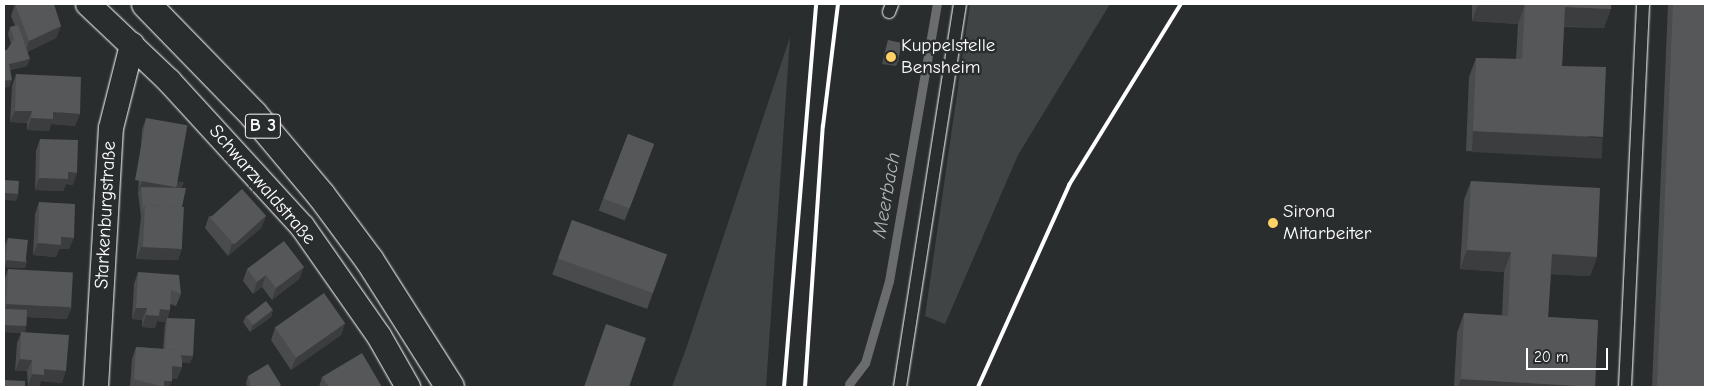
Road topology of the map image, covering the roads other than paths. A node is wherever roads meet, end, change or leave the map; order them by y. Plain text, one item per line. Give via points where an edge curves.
1 (88, 4) edge
2 (146, 4) edge
3 (960, 4) edge
4 (1643, 4) edge
5 (132, 45) junction
6 (96, 387) edge
7 (408, 387) edge
8 (450, 387) edge
9 (900, 387) edge
10 (1625, 387) edge

1 - 5 street, Schwarzwaldstraße
2 - 8 main road, Schwarzwaldstraße / B 3 via 253,114 321,195 370,261
3 - 9 lane
4 - 10 lane
5 - 6 street, Starkenburgstraße via 111,128
5 - 7 street, Schwarzwaldstraße via 302,226 379,336

